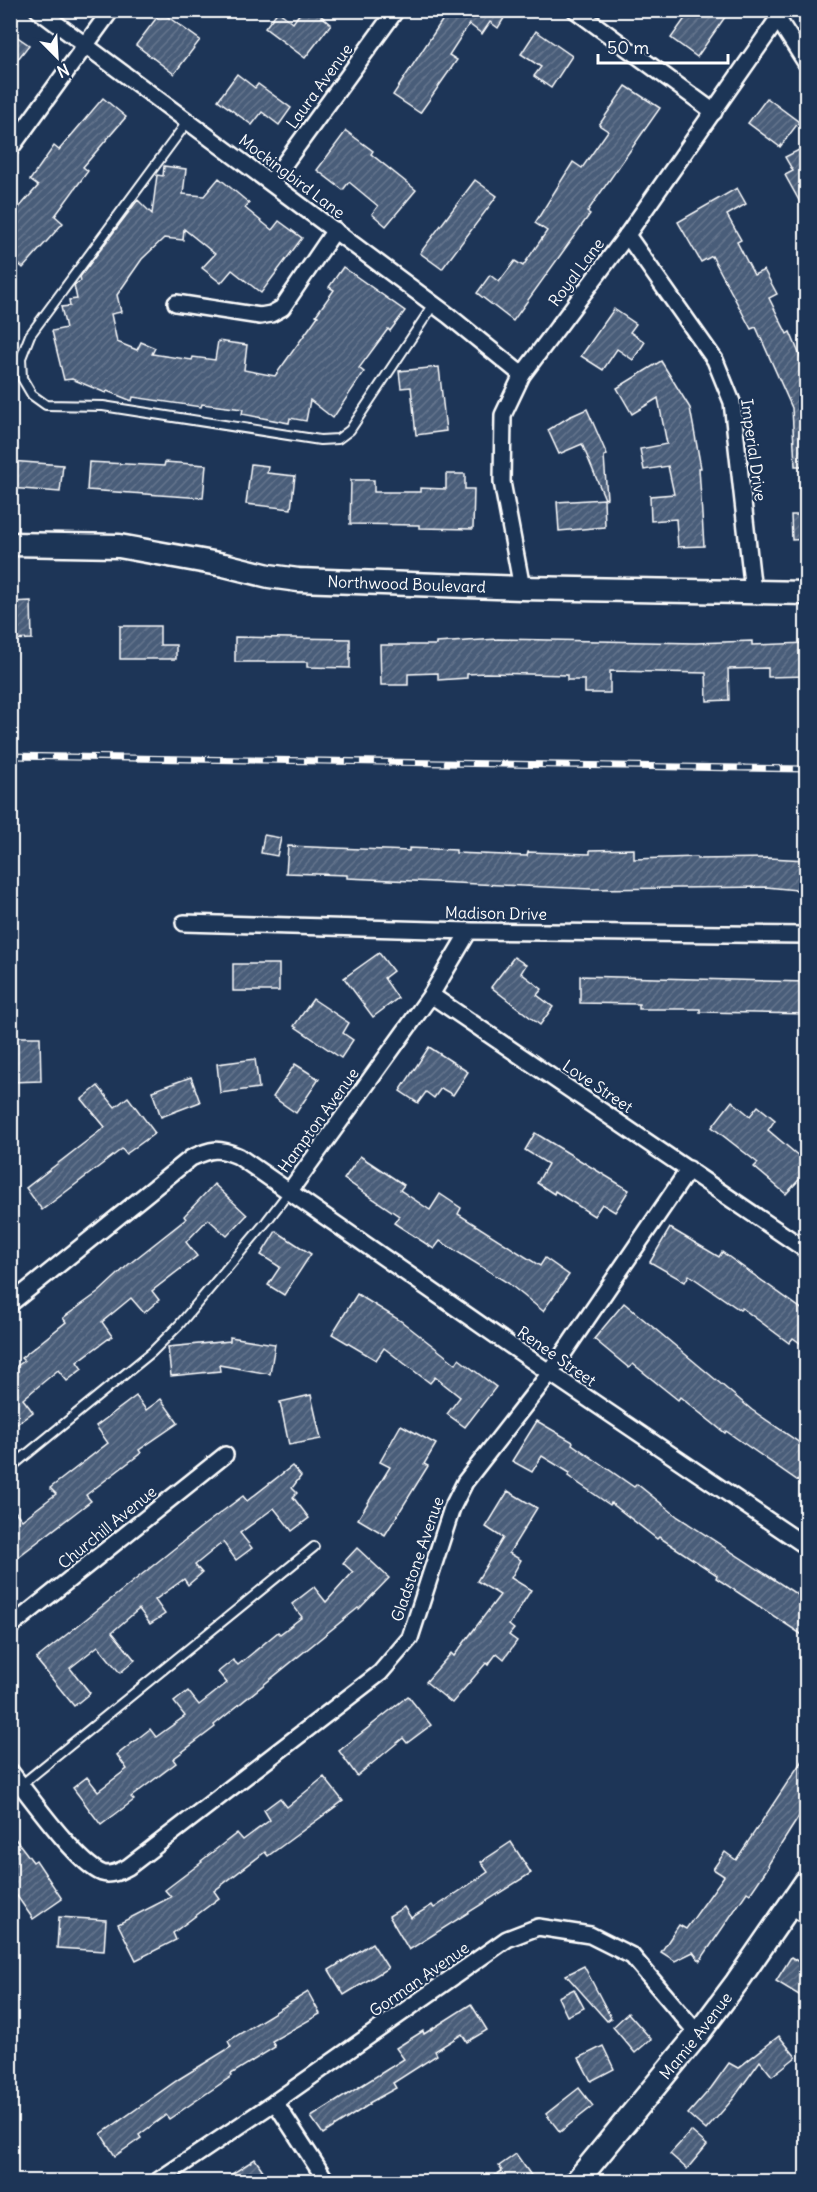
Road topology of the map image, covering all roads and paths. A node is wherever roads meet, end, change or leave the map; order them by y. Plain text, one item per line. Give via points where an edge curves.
1 (38, 10) edge
2 (111, 10) edge
3 (396, 10) edge
4 (575, 10) edge
5 (781, 15) edge
6 (85, 46) junction
7 (807, 63) edge
8 (714, 112) junction
9 (188, 121) junction
10 (10, 149) edge
11 (271, 182) junction
12 (335, 230) junction
13 (627, 235) junction
14 (176, 303) dead end
15 (434, 304) junction
16 (522, 375) junction
17 (10, 544) edge
18 (522, 588) junction
19 (753, 592) junction
20 (807, 593) edge
21 (184, 923) dead end
22 (469, 931) junction
23 (807, 934) edge
24 (431, 994) junction
25 (689, 1169) junction
26 (289, 1192) junction
27 (807, 1250) edge
28 (10, 1304) edge
29 (550, 1373) junction
30 (225, 1455) dead end
31 (10, 1468) edge
32 (807, 1546) edge
33 (314, 1547) dead end
34 (10, 1628) edge
35 (10, 1772) edge
36 (21, 1785) junction
37 (807, 1882) edge
38 (799, 1911) edge
39 (699, 2034) junction
40 (276, 2102) junction
41 (156, 2181) edge
42 (327, 2181) edge
43 (576, 2181) edge

1 - 6 street, Mockingbird Lane
2 - 6 street
3 - 11 street, Laura Avenue
4 - 8 street
5 - 7 street
5 - 8 street, Royal Lane
6 - 9 street, Mockingbird Lane
6 - 10 street
8 - 13 street, Royal Lane
9 - 11 street, Mockingbird Lane
9 - 15 lane via 30,335 21,358 22,378 32,395 46,405 103,406 320,440 338,439 350,430
11 - 12 street, Mockingbird Lane
12 - 14 street via 282,308 271,314 260,316
12 - 15 street, Mockingbird Lane
13 - 16 street, Royal Lane
13 - 19 street, Imperial Drive via 715,360 732,402
15 - 16 street, Mockingbird Lane
16 - 18 street, Royal Lane via 503,415 502,482
17 - 18 street, Northwood Boulevard via 119,546 298,580
18 - 19 street, Northwood Boulevard
19 - 20 street, Northwood Boulevard
21 - 22 street, Madison Drive
22 - 23 street, Madison Drive
22 - 24 street
24 - 25 street, Love Street
24 - 26 street, Hampton Avenue
25 - 27 street, Love Street
25 - 29 street, Gladstone Avenue
26 - 28 street, Hampton Avenue via 238,1156 222,1149 206,1151 191,1158
26 - 29 street, Renee Street
26 - 31 lane via 152,1352
29 - 32 street, Renee Street
29 - 36 street, Gladstone Avenue via 465,1482 452,1508 410,1638 380,1673 128,1867 115,1873 103,1873 74,1850
30 - 34 street, Churchill Avenue
33 - 36 lane
35 - 36 street
37 - 38 street, Mamie Avenue
38 - 39 street, Mamie Avenue via 737,1982
39 - 40 street, Gorman Avenue via 632,1956 590,1935 538,1927 507,1939
39 - 43 street, Mamie Avenue
40 - 41 street, Gorman Avenue
40 - 42 street

